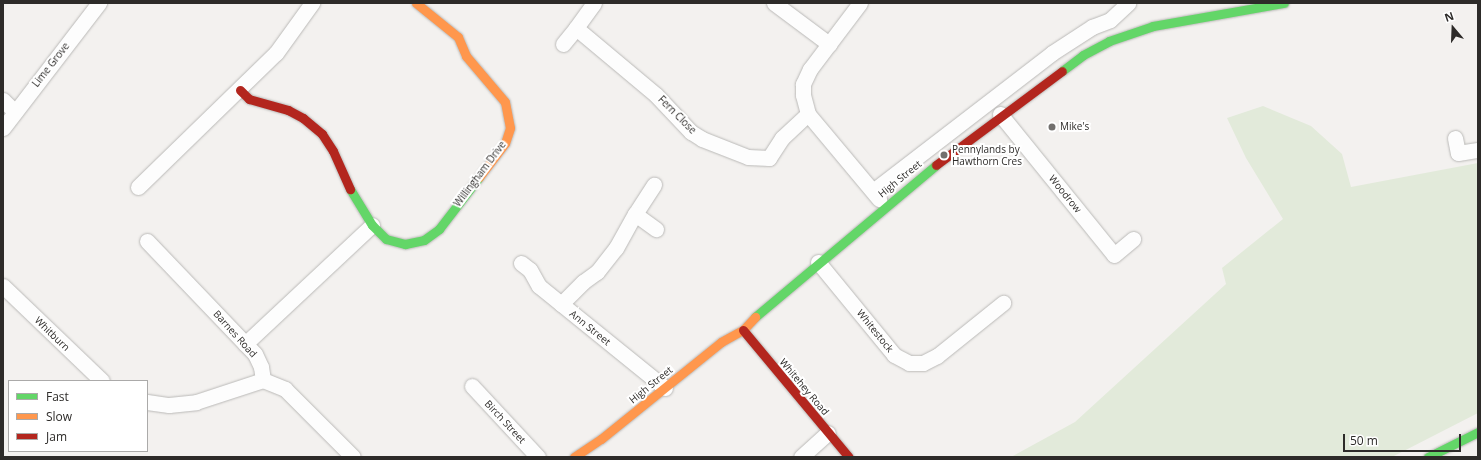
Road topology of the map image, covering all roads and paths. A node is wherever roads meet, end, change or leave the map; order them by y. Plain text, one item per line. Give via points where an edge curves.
1 (99, 3) edge
2 (312, 3) edge
3 (416, 3) edge
4 (594, 3) edge
5 (774, 3) edge
6 (860, 3) edge
7 (1128, 3) edge
8 (1284, 3) edge
9 (576, 28) junction
10 (563, 44) dead end
11 (829, 44) junction
12 (240, 90) junction
13 (3, 100) edge
14 (15, 112) junction
15 (808, 114) junction
16 (1000, 114) junction
17 (3, 128) edge
18 (1455, 138) dead end
19 (1478, 150) edge
20 (654, 185) dead end
21 (138, 187) dead end
22 (874, 191) junction
23 (885, 205) junction
24 (635, 214) junction
25 (372, 225) junction
26 (656, 230) dead end
27 (1133, 239) dead end
28 (147, 241) dead end
29 (818, 262) junction
30 (521, 263) dead end
31 (3, 286) edge
32 (1003, 303) dead end
33 (561, 304) junction
34 (743, 330) junction
35 (245, 344) junction
36 (101, 380) edge
37 (263, 380) junction
38 (472, 386) dead end
39 (665, 388) junction
40 (148, 402) edge
41 (1478, 432) edge
42 (828, 433) junction
43 (352, 457) edge
44 (538, 457) edge
45 (574, 457) edge
46 (801, 457) edge
47 (849, 457) edge
48 (1428, 457) edge

1 - 14 street, Lime Grove
2 - 12 street via 276,53
3 - 25 street, Willingham Drive via 458,38 466,56 505,102 510,128 505,143 439,229 424,240 405,244 386,238
4 - 9 street
5 - 11 street
6 - 11 street
7 - 22 street via 1110,20 1092,27 1052,53
8 - 16 street, High Street via 1182,20 1125,35 1083,56
9 - 10 street
9 - 15 street, Fern Close via 656,95 691,132 716,146 748,157 768,158 782,138
11 - 15 street via 803,84
12 - 21 street
12 - 25 street, Willingham Drive via 249,99 293,112 322,134 333,151 357,204
13 - 14 street
14 - 17 street, Lime Grove
15 - 22 street
16 - 23 street, High Street
16 - 27 street, Woodrow via 1114,255
18 - 19 street via 1458,154
20 - 24 street
22 - 23 street
23 - 29 street, High Street
24 - 26 street
24 - 33 street via 616,248 597,272 582,282
25 - 35 street
28 - 35 street, Barnes Road
29 - 32 street, Whitestock via 894,355 908,363 923,363 937,356
29 - 34 street, High Street via 763,308
30 - 33 street, Ann Street via 530,270 539,286
31 - 36 street, Whitburn
33 - 39 street, Ann Street
34 - 39 street, High Street via 721,342
34 - 42 street, Whitehey Road
35 - 37 street, Barnes Road via 255,354
37 - 40 street via 196,402 169,405
37 - 43 street via 285,389
38 - 44 street, Birch Street
39 - 45 street, High Street
41 - 48 street
42 - 46 street
42 - 47 street, Whitehey Road

